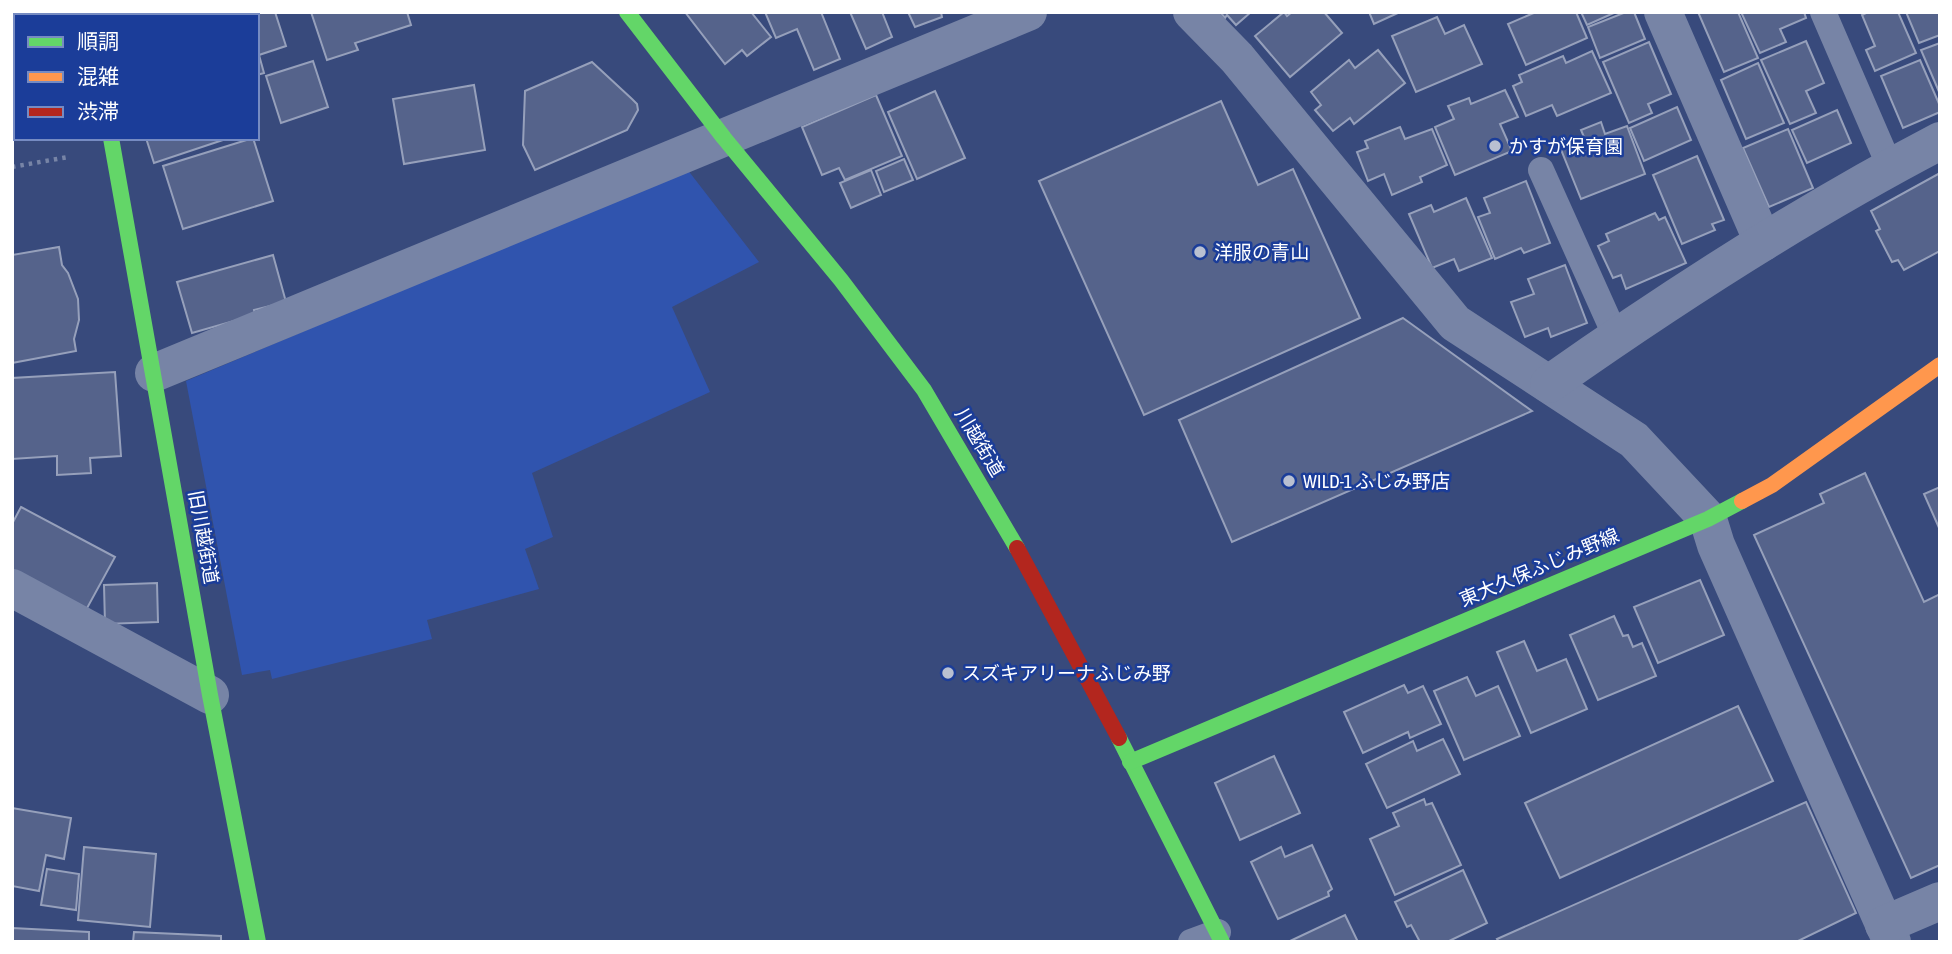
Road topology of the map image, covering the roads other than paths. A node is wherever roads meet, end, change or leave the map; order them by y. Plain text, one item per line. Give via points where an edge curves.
1 (627, 12) edge
2 (1028, 12) edge
3 (1192, 12) edge
4 (1662, 12) edge
5 (1823, 12) edge
6 (723, 138) junction
7 (111, 140) edge
8 (1940, 141) edge
9 (1890, 167) junction
10 (1541, 170) dead end
11 (1763, 242) junction
12 (1616, 337) junction
13 (1940, 365) edge
14 (154, 373) junction
15 (1549, 384) junction
16 (1708, 519) junction
17 (12, 588) edge
18 (210, 695) junction
19 (1130, 762) junction
20 (1940, 901) edge
21 (1888, 933) edge
22 (1220, 937) edge
23 (258, 942) edge
24 (1191, 942) edge

1 - 6 main road, 川越街道
2 - 6 street
3 - 15 street via 1237,58 1455,323
4 - 11 street
5 - 9 lane
6 - 14 street
6 - 19 main road, 川越街道 via 841,280 924,390 1010,534
7 - 14 main road, 旧川越街道
8 - 9 street
9 - 11 street
10 - 12 lane
11 - 12 street
12 - 15 street
13 - 16 main road, 東大久保ふじみ野線 via 1772,485
14 - 18 main road, 旧川越街道
15 - 16 street via 1634,440
16 - 19 main road, 東大久保ふじみ野線
16 - 21 street
17 - 18 street
18 - 23 main road, 旧川越街道
19 - 22 main road, 川越街道
20 - 21 street
22 - 24 lane

